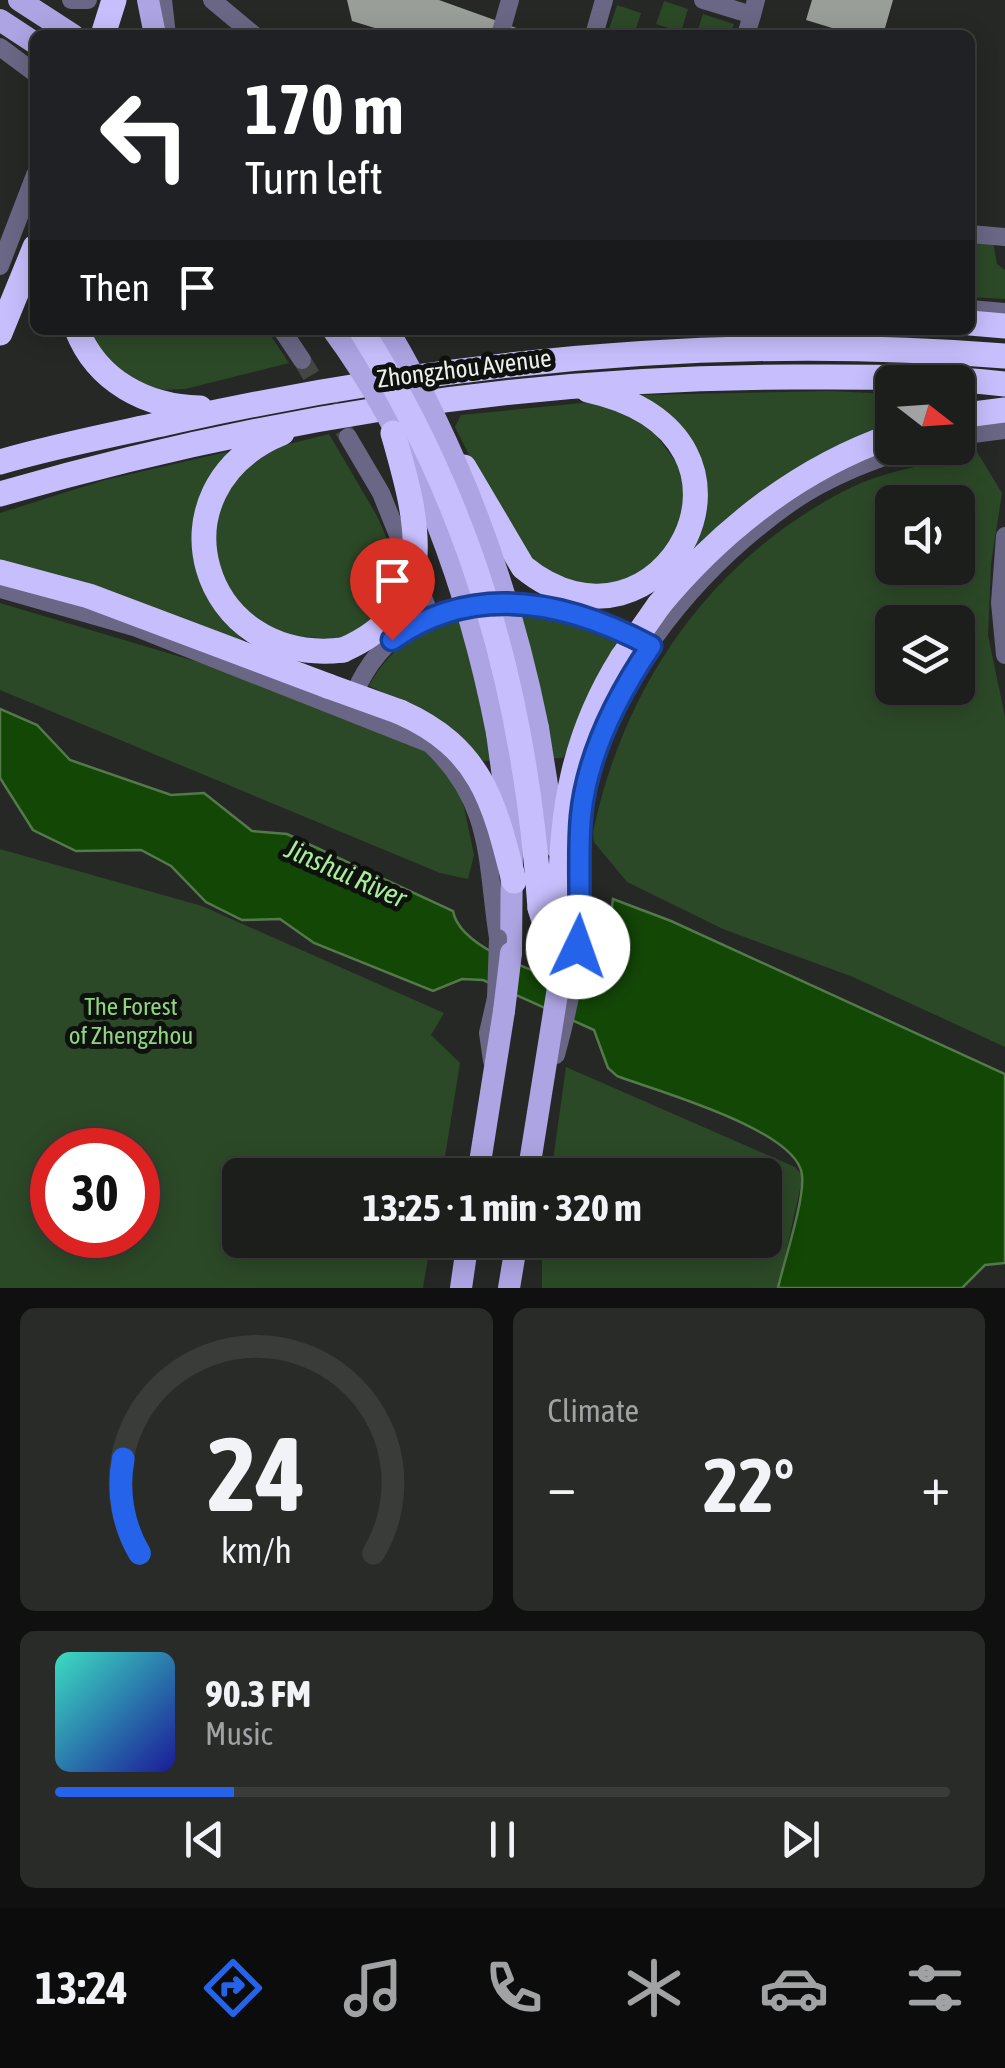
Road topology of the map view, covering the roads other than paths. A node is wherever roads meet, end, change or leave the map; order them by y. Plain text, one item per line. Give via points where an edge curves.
1 (18, 0) edge
2 (71, 0) edge
3 (88, 0) edge
4 (115, 0) edge
5 (148, 0) edge
6 (163, 0) edge
7 (212, 0) edge
8 (510, 0) edge
9 (604, 0) edge
10 (703, 0) edge
11 (754, 8) edge
12 (0, 20) edge
13 (65, 30) edge
14 (105, 30) edge
15 (114, 30) edge
16 (154, 30) edge
17 (166, 30) edge
18 (248, 30) edge
19 (501, 30) edge
20 (595, 30) edge
21 (30, 40) edge
22 (0, 47) edge
23 (30, 70) edge
24 (30, 189) edge
25 (975, 234) edge
26 (1005, 236) edge
27 (30, 260) edge
28 (0, 266) edge
29 (30, 270) edge
30 (19, 287) junction
31 (975, 309) edge
32 (1005, 312) edge
33 (975, 324) edge
34 (1005, 326) edge
35 (0, 333) edge
36 (80, 335) edge
37 (285, 335) edge
38 (391, 335) edge
39 (350, 337) edge
40 (1005, 356) edge
41 (302, 360) tunnel mouth
42 (1005, 384) edge
43 (564, 385) junction
44 (430, 408) junction
45 (230, 409) junction
46 (321, 418) junction
47 (975, 420) edge
48 (1003, 426) edge
49 (975, 432) edge
50 (393, 434) junction
51 (348, 437) tunnel mouth
52 (875, 444) edge
53 (875, 461) edge
54 (0, 462) edge
55 (0, 494) edge
56 (1005, 536) edge
57 (0, 572) edge
58 (0, 589) edge
59 (431, 617) junction
60 (651, 646) junction
61 (1005, 654) edge
62 (349, 710) junction
63 (514, 881) junction
64 (551, 905) junction
65 (505, 945) junction
66 (568, 974) junction
67 (481, 1158) edge
68 (531, 1158) edge
69 (465, 1258) edge
70 (514, 1258) edge
71 (461, 1288) edge
72 (509, 1288) edge

1 - 13 main road
2 - 3 street
4 - 14 highway
4 - 15 main road
5 - 16 main road
6 - 17 street
7 - 18 street
8 - 19 street
9 - 20 street
10 - 11 street
12 - 21 main road
22 - 23 street
24 - 28 street
25 - 26 street
27 - 30 highway
29 - 30 highway
30 - 35 highway
31 - 32 street
33 - 34 highway
36 - 45 highway via 96,366 132,392 180,408
37 - 41 street
38 - 44 main road, bridge
39 - 50 main road, bridge
39 - 64 highway, bridge via 422,437 493,616
40 - 45 highway, Zhongzhou Avenue via 845,350 585,356 451,369
42 - 43 highway, Zhongzhou Avenue via 701,377
43 - 44 highway, bridge via 657,416 690,460 695,501 686,534 661,572 614,596 572,595 522,567
43 - 46 highway, Zhongzhou Avenue
44 - 64 main road, bridge via 495,568 526,668 538,728
45 - 54 highway, Zhongzhou Avenue via 82,437
46 - 50 highway, bridge via 269,439 222,478 210,502 204,554 218,597 252,632 293,650 343,650 396,614 415,562 414,509
46 - 55 highway, Zhongzhou Avenue
47 - 48 highway
48 - 49 street
50 - 63 main road, bridge via 462,590 497,733
51 - 59 street via 382,493
52 - 64 highway, bridge via 810,474 740,522 658,605 592,711 573,764
53 - 60 street via 794,500 712,570
56 - 61 street
57 - 63 highway, bridge via 121,607 400,712 452,742 482,780
58 - 62 street via 134,627
59 - 60 street via 472,606 541,604 594,618
59 - 62 street via 375,657
60 - 66 street via 614,708 586,788
62 - 65 street via 421,739 455,767 483,824
63 - 65 main road
64 - 66 highway
65 - 67 main road, bridge
66 - 68 main road
69 - 71 main road
70 - 72 main road

